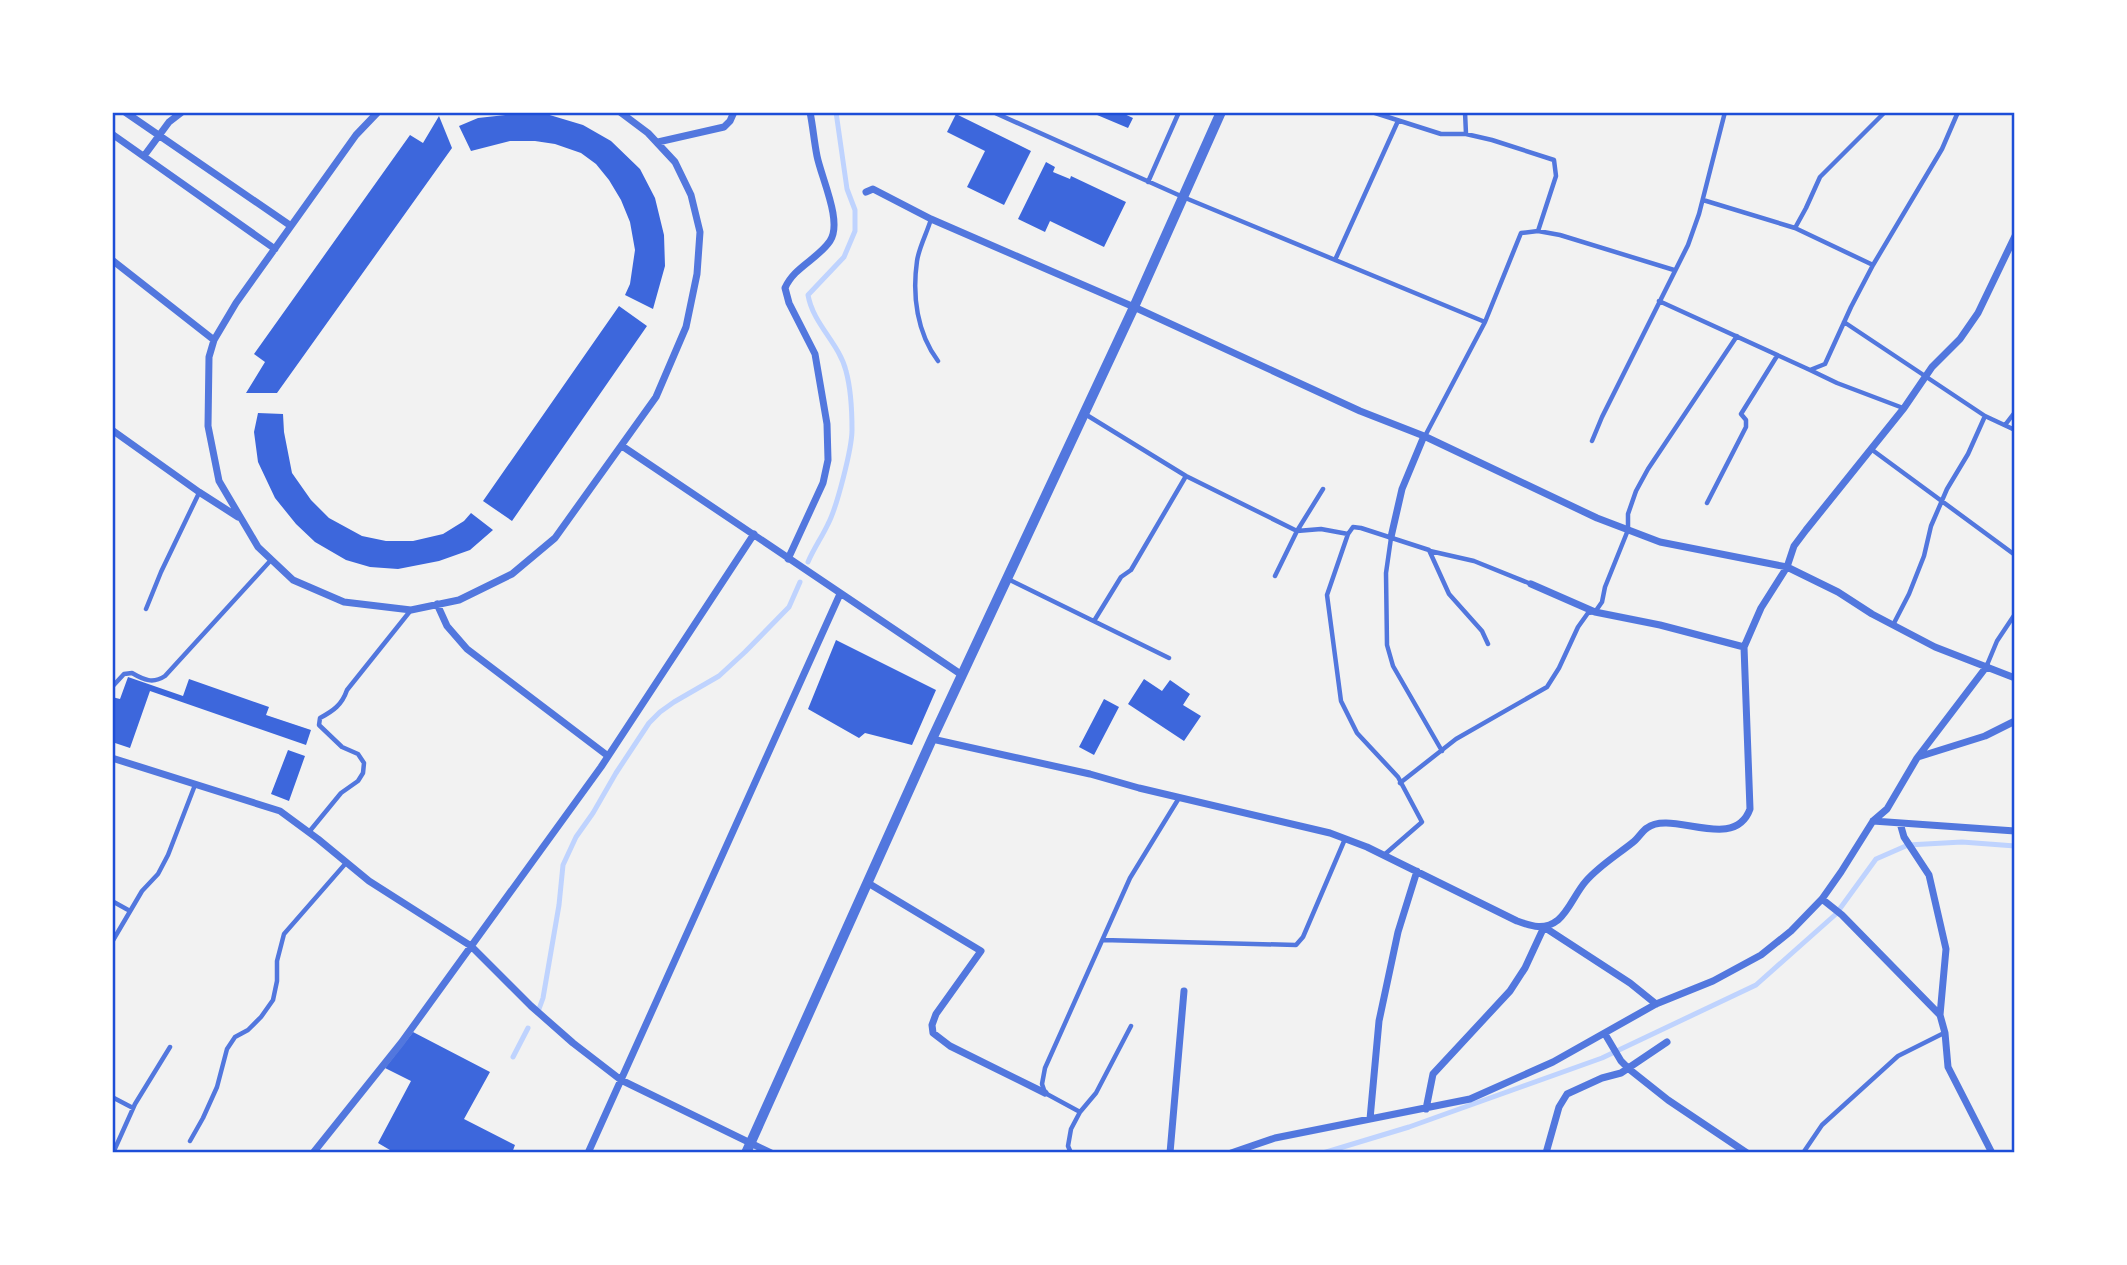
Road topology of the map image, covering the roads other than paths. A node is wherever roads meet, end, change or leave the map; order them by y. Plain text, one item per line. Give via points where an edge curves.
1 (125, 112) edge
2 (182, 112) edge
3 (378, 112) edge
4 (620, 112) edge
5 (734, 112) edge
6 (810, 112) edge
7 (993, 112) edge
8 (1179, 112) edge
9 (1221, 112) edge
10 (1371, 112) edge
11 (1465, 112) edge
12 (1725, 112) edge
13 (1885, 112) edge
14 (1958, 112) edge
15 (1398, 121) junction
16 (112, 134) edge
17 (1466, 134) junction
18 (158, 135) junction
19 (657, 142) junction
20 (144, 156) junction
21 (1148, 182) junction
22 (866, 192) dead end
23 (1183, 197) junction
24 (1703, 200) junction
25 (931, 219) junction
26 (291, 226) junction
27 (1794, 228) junction
28 (1538, 230) junction
29 (2015, 236) edge
30 (275, 248) junction
31 (112, 260) edge
32 (1335, 260) junction
33 (1873, 265) junction
34 (1674, 270) junction
35 (1660, 302) junction
36 (1134, 306) junction
37 (1485, 322) junction
38 (1844, 322) junction
39 (1737, 336) junction
40 (214, 340) junction
41 (1777, 356) junction
42 (938, 361) dead end
43 (1810, 370) junction
44 (1925, 377) junction
45 (1904, 408) junction
46 (2015, 412) edge
47 (1084, 414) junction
48 (1985, 416) junction
49 (2004, 426) junction
50 (112, 429) edge
51 (2015, 430) edge
52 (1424, 436) junction
53 (1592, 441) dead end
54 (622, 446) junction
55 (1871, 449) junction
56 (1186, 475) junction
57 (1323, 489) dead end
58 (199, 492) junction
59 (1942, 501) junction
60 (1706, 503) dead end
61 (242, 519) junction
62 (1628, 530) junction
63 (1297, 531) junction
64 (754, 534) junction
65 (1348, 534) junction
66 (1391, 537) junction
67 (1429, 550) junction
68 (2015, 555) edge
69 (271, 559) junction
70 (788, 559) junction
71 (1787, 567) junction
72 (1275, 576) dead end
73 (1007, 578) junction
74 (1531, 583) joint
75 (840, 594) junction
76 (437, 604) junction
77 (146, 609) dead end
78 (411, 611) junction
79 (1595, 612) junction
80 (2015, 614) edge
81 (1094, 621) junction
82 (1892, 625) junction
83 (1488, 644) dead end
84 (1744, 647) junction
85 (1169, 658) dead end
86 (1987, 666) junction
87 (962, 675) junction
88 (2015, 678) edge
89 (112, 687) edge
90 (2015, 721) edge
91 (932, 739) junction
92 (1442, 751) junction
93 (608, 756) junction
94 (112, 758) edge
95 (1917, 758) junction
96 (1400, 783) junction
97 (195, 785) junction
98 (1179, 797) junction
99 (1873, 821) junction
100 (1900, 823) junction
101 (2015, 831) edge
102 (309, 832) junction
103 (1345, 838) junction
104 (1384, 855) junction
105 (347, 862) junction
106 (1417, 871) junction
107 (868, 883) junction
108 (112, 901) edge
109 (1825, 901) junction
110 (130, 911) junction
111 (1544, 927) junction
112 (1102, 940) junction
113 (112, 942) edge
114 (471, 946) junction
115 (1184, 991) dead end
116 (1656, 1004) junction
117 (1940, 1015) junction
118 (1131, 1027) dead end
119 (1945, 1032) junction
120 (1605, 1034) junction
121 (1667, 1042) dead end
122 (170, 1047) dead end
123 (1629, 1069) junction
124 (621, 1080) junction
125 (1045, 1093) junction
126 (112, 1097) edge
127 (133, 1108) junction
128 (1426, 1109) junction
129 (1080, 1112) junction
130 (1370, 1119) junction
131 (190, 1141) dead end
132 (749, 1148) edge
133 (1990, 1152) edge
134 (113, 1153) edge
135 (313, 1153) edge
136 (588, 1153) edge
137 (771, 1153) edge
138 (1071, 1153) edge
139 (1170, 1153) edge
140 (1231, 1153) edge
141 (1546, 1153) edge
142 (1747, 1153) edge
143 (1803, 1153) edge

1 - 18 street
2 - 18 street
3 - 26 street via 356,135
4 - 19 street
5 - 19 street via 723,127
6 - 70 street via 834,234 785,288 815,355 828,460 823,483
7 - 21 lane
8 - 21 lane
9 - 23 street
10 - 15 lane
11 - 17 lane
12 - 24 lane
13 - 27 lane via 1820,177
14 - 33 lane via 1942,149
15 - 17 lane via 1441,134
15 - 32 lane
16 - 20 street
17 - 28 lane via 1554,160 1556,176
18 - 20 street
18 - 26 street
19 - 54 street via 675,162 691,195 699,232 697,274 686,327 656,397
20 - 30 street
21 - 23 lane
22 - 25 street via 873,189
23 - 32 lane
23 - 36 street
24 - 27 lane
24 - 34 lane
25 - 36 street
25 - 42 lane via 917,260 917,309 925,343
26 - 30 street
27 - 33 lane
28 - 34 lane
28 - 37 lane via 1521,233
29 - 44 street via 1978,313
30 - 40 street
31 - 40 street
32 - 37 lane
33 - 38 lane
34 - 35 lane
35 - 39 lane
35 - 53 lane
36 - 47 street
36 - 52 street
37 - 52 lane
38 - 43 lane via 1825,364
38 - 44 lane
39 - 41 lane
39 - 62 lane via 1648,469 1628,514
40 - 61 street via 209,357 208,426 219,481
41 - 43 lane
41 - 60 lane via 1741,414 1746,427
43 - 45 lane
44 - 45 street
44 - 48 lane
45 - 55 street
46 - 49 lane
47 - 56 lane
47 - 73 street
48 - 49 lane
48 - 59 lane
49 - 51 lane
50 - 58 street
52 - 62 street
52 - 66 street via 1402,489
54 - 64 street
54 - 76 street via 555,538 513,573 459,600
55 - 59 lane
55 - 71 street via 1794,546
56 - 63 lane
56 - 81 lane via 1131,570
57 - 63 lane
58 - 61 street
58 - 77 lane
59 - 68 lane
59 - 82 lane via 1909,594
61 - 69 street
62 - 71 street via 1660,542
62 - 79 lane
63 - 65 lane
63 - 72 lane
64 - 70 street
64 - 93 street
65 - 66 lane via 1353,527
65 - 96 lane via 1327,595 1341,701 1357,733
66 - 67 lane
66 - 92 lane via 1386,573 1387,645 1393,666
67 - 74 lane
67 - 83 lane via 1449,594
69 - 78 street via 293,580 344,602
69 - 89 lane via 165,676 144,680 124,674
70 - 75 street
71 - 82 street
71 - 84 street via 1760,608
73 - 81 lane
73 - 87 street
74 - 79 street
75 - 87 street
75 - 124 street
76 - 78 street
76 - 93 street via 447,626 467,649
78 - 102 lane via 347,690 343,702 320,718 319,725 364,763 358,781 341,793
79 - 84 street
79 - 92 lane via 1588,613 1577,626 1547,687
80 - 86 lane
81 - 85 lane
82 - 86 street via 1934,647
84 - 111 street via 1747,817 1740,824 1718,829 1652,825 1587,880 1558,920
86 - 88 street
86 - 95 street
87 - 91 street
90 - 95 street
91 - 98 street
91 - 107 street
92 - 96 lane
93 - 114 street
94 - 97 street
95 - 99 street via 1886,809
96 - 104 lane via 1422,822
97 - 102 street via 280,811
97 - 110 lane via 168,855
98 - 103 street
98 - 112 lane via 1130,878
99 - 100 street
99 - 109 street
100 - 101 street
100 - 117 street via 1936,897 1946,949
102 - 105 street
103 - 104 street
103 - 112 lane via 1296,945
104 - 106 street
105 - 114 street
105 - 131 lane via 284,934 273,1000 227,1049 217,1087
106 - 111 street via 1517,921
106 - 130 street via 1379,1020
107 - 125 street via 981,951 936,1014 933,1033
107 - 132 street
108 - 110 lane
109 - 116 street via 1761,955
109 - 117 street
110 - 113 lane
111 - 116 street
111 - 128 street via 1510,990 1433,1074
112 - 125 lane via 1045,1068
114 - 124 street via 531,1006
114 - 135 street
115 - 139 street
116 - 120 street
117 - 119 street
118 - 129 lane via 1096,1093
119 - 133 street via 1948,1067
119 - 143 lane via 1898,1056 1822,1125
120 - 123 street
120 - 128 street via 1493,1090
121 - 123 street
122 - 127 lane
123 - 141 street via 1567,1094
123 - 142 street
124 - 132 street
124 - 136 street
125 - 129 lane
126 - 127 lane
127 - 134 lane
128 - 130 street
129 - 138 lane via 1071,1129
130 - 140 street via 1275,1138
132 - 137 street

